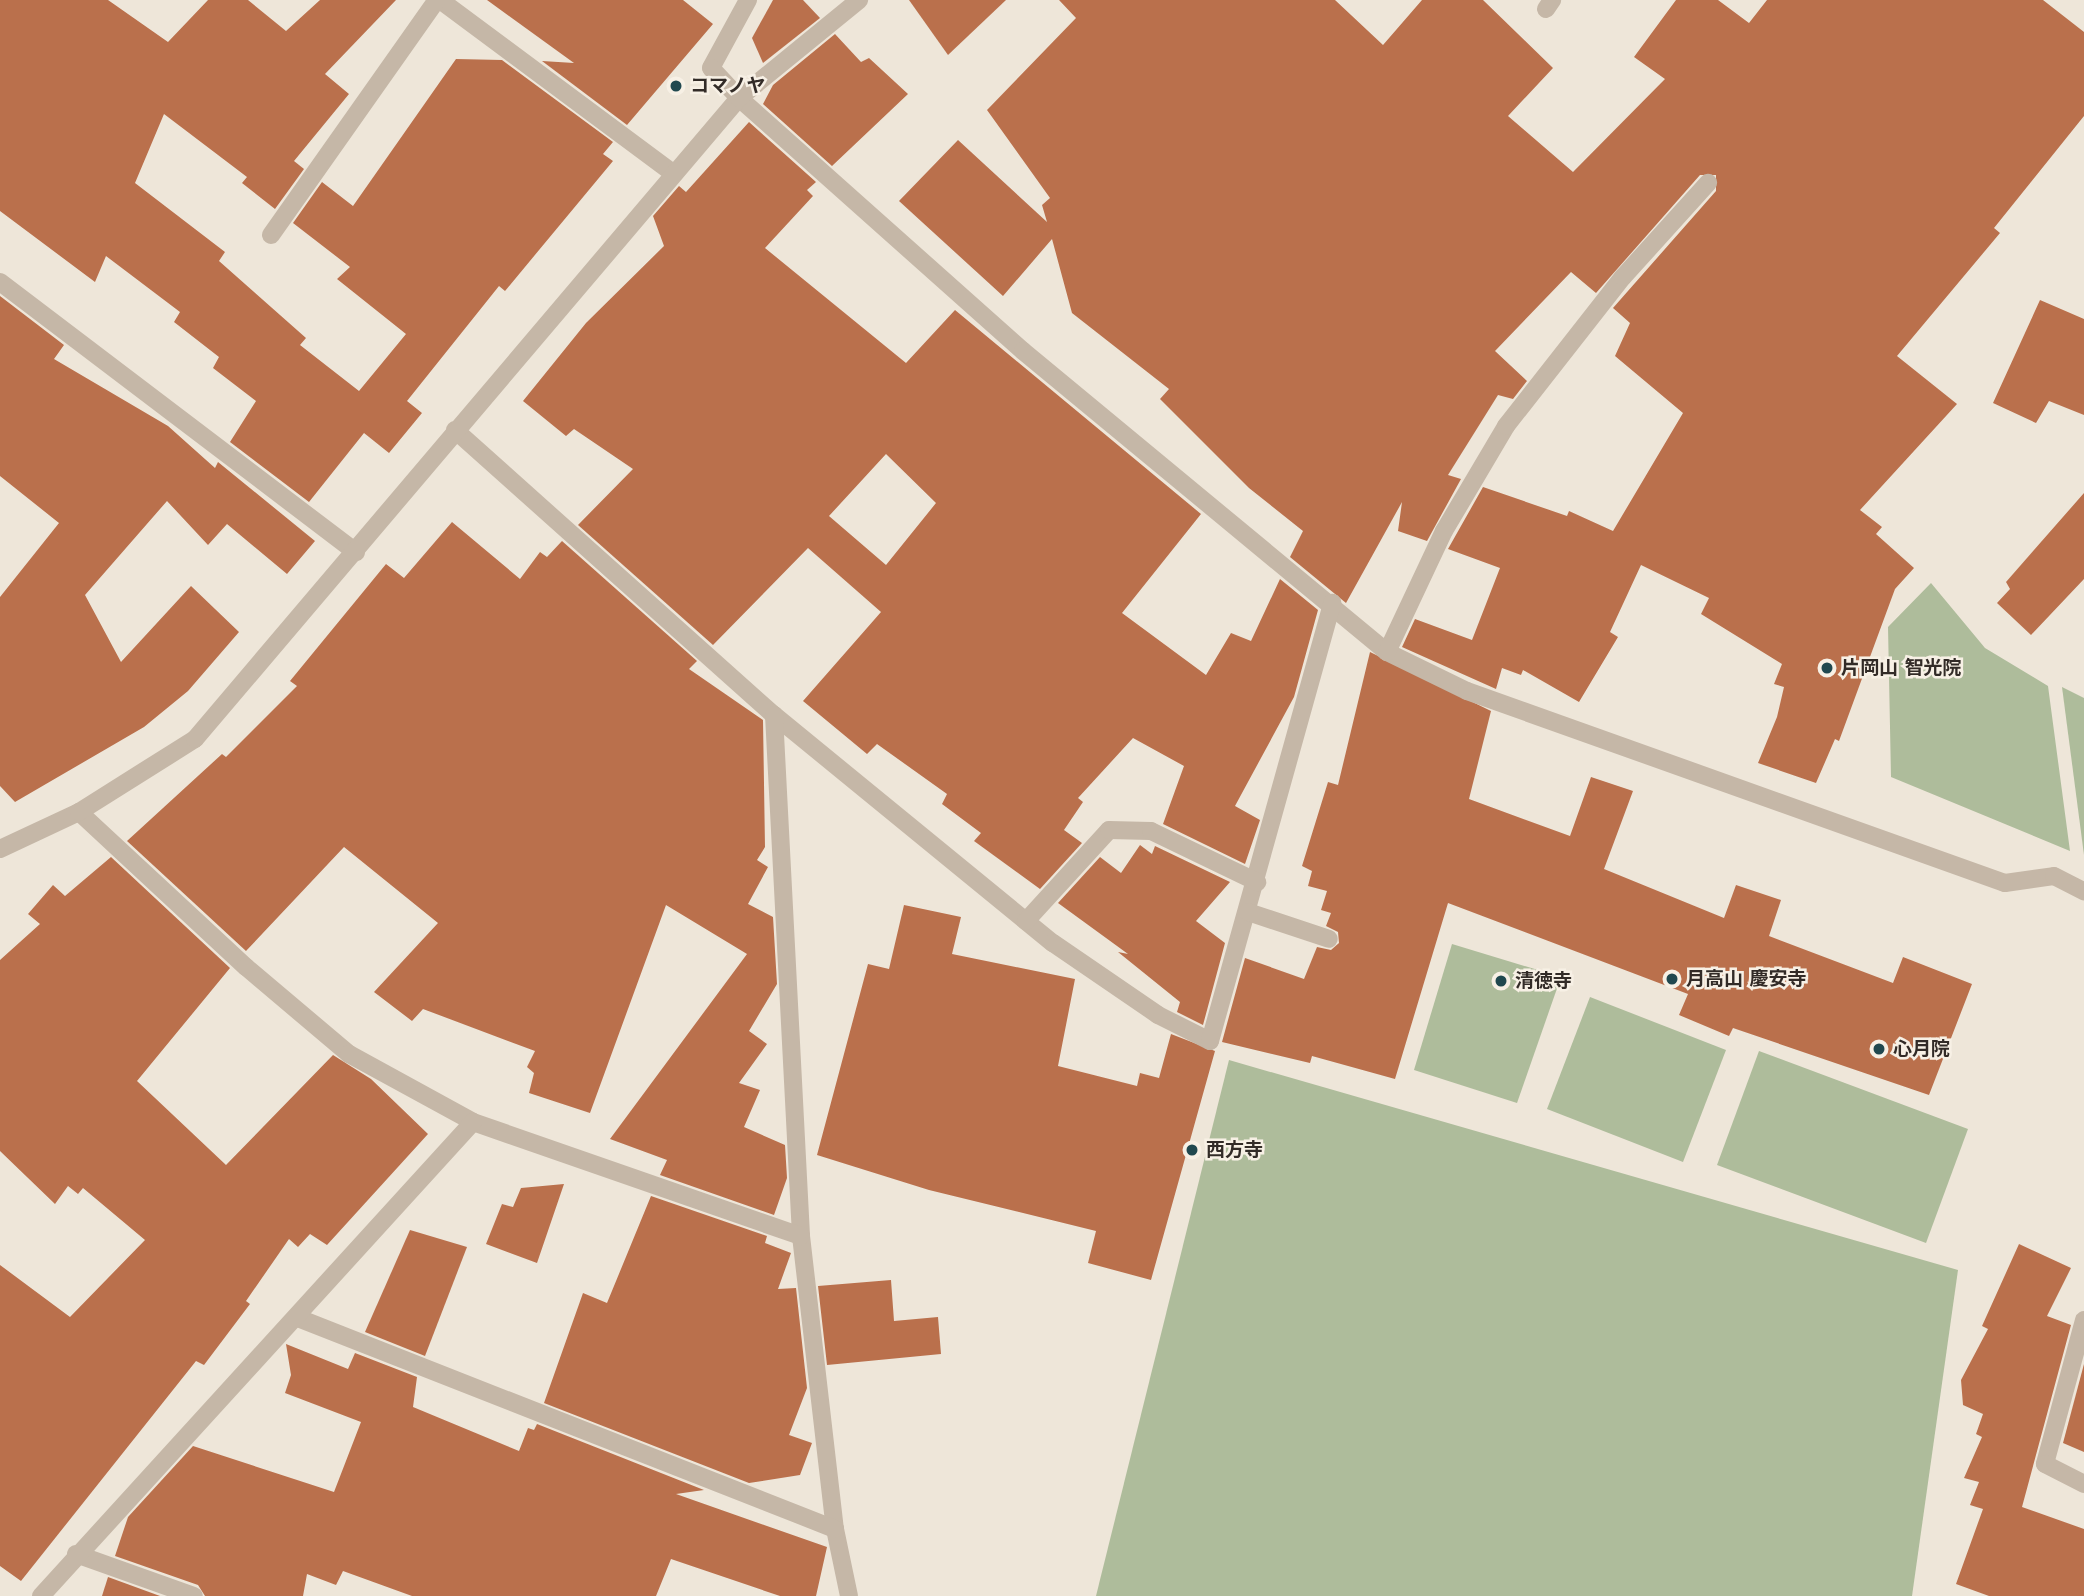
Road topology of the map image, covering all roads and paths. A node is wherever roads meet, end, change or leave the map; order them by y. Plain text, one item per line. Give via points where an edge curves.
1 (439, 0) edge
2 (748, 0) edge
3 (859, 0) edge
4 (739, 98) junction
5 (673, 173) junction
6 (1708, 183) dead end
7 (271, 235) dead end
8 (1, 284) edge
9 (455, 430) junction
10 (356, 552) junction
11 (1332, 603) junction
12 (1387, 652) junction
13 (774, 715) junction
14 (79, 812) junction
15 (0, 849) edge
16 (1257, 882) junction
17 (2084, 891) edge
18 (1248, 912) junction
19 (1026, 921) junction
20 (1329, 939) dead end
21 (473, 1122) junction
22 (801, 1236) junction
23 (298, 1318) junction
24 (2084, 1320) edge
25 (2084, 1484) edge
26 (835, 1529) junction
27 (76, 1554) junction
28 (41, 1596) edge
29 (194, 1596) edge
30 (849, 1596) edge

1 - 5 street
1 - 7 street
2 - 4 street via 711,68
3 - 4 street
4 - 5 street
4 - 11 street via 1023,351
5 - 9 street
6 - 12 street via 1623,277 1506,426 1444,531
8 - 10 street
9 - 10 street
9 - 13 street
10 - 14 street via 195,739
11 - 12 street
11 - 16 street
12 - 17 street via 1467,691 2005,884 2054,876
13 - 19 street
13 - 22 street
14 - 15 street
14 - 21 street via 246,967 349,1054
16 - 18 street
16 - 19 street via 1151,831 1109,830
18 - 19 street via 1210,1041 1158,1015
18 - 20 street
21 - 22 street
21 - 23 street
22 - 26 street
23 - 26 street
23 - 27 street
24 - 25 street via 2045,1464
26 - 30 street
27 - 28 street
27 - 29 street

